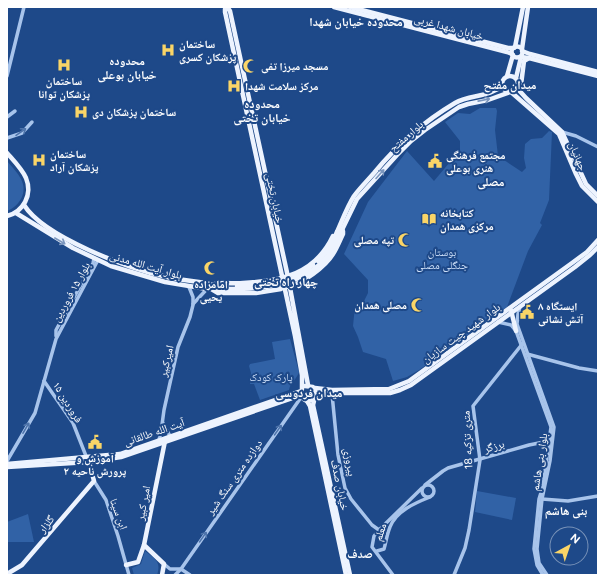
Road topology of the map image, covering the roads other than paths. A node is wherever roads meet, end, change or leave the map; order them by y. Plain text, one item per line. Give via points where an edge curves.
1 (24, 7) edge
2 (334, 7) edge
3 (350, 7) edge
4 (525, 7) edge
5 (227, 12) dead end
6 (515, 48) junction
7 (522, 50) junction
8 (237, 55) junction
9 (512, 55) junction
10 (521, 57) junction
11 (529, 58) junction
12 (598, 72) edge
13 (7, 76) edge
14 (507, 76) junction
15 (598, 76) edge
16 (516, 78) junction
17 (503, 86) junction
18 (517, 88) junction
19 (511, 92) junction
20 (523, 94) junction
21 (7, 111) edge
22 (7, 117) edge
23 (32, 122) dead end
24 (561, 133) junction
25 (7, 138) edge
26 (598, 147) edge
27 (7, 153) edge
28 (598, 196) edge
29 (598, 202) edge
30 (24, 205) junction
31 (16, 213) junction
32 (7, 216) edge
33 (50, 229) junction
34 (340, 230) junction
35 (47, 233) junction
36 (598, 240) edge
37 (598, 246) edge
38 (95, 262) junction
39 (574, 265) junction
40 (280, 268) junction
41 (286, 270) junction
42 (301, 270) junction
43 (285, 277) junction
44 (272, 280) junction
45 (298, 284) junction
46 (217, 286) junction
47 (189, 287) junction
48 (287, 288) junction
49 (207, 289) junction
50 (213, 290) junction
51 (273, 290) junction
52 (193, 297) junction
53 (289, 297) junction
54 (198, 299) junction
55 (193, 305) junction
56 (520, 307) junction
57 (511, 311) junction
58 (498, 322) junction
59 (516, 331) junction
60 (523, 344) junction
61 (527, 355) junction
62 (598, 371) edge
63 (44, 381) junction
64 (308, 386) junction
65 (315, 388) junction
66 (301, 393) junction
67 (332, 394) junction
68 (315, 397) junction
69 (307, 401) junction
70 (163, 423) junction
71 (196, 429) junction
72 (168, 436) junction
73 (159, 440) junction
74 (549, 441) junction
75 (164, 443) junction
76 (147, 446) junction
77 (86, 456) junction
78 (480, 460) junction
79 (49, 462) junction
80 (89, 462) junction
81 (7, 463) edge
82 (7, 467) edge
83 (94, 481) junction
84 (424, 486) junction
85 (598, 496) edge
86 (430, 497) junction
87 (541, 499) junction
88 (372, 525) junction
89 (379, 530) junction
90 (374, 536) junction
91 (144, 546) junction
92 (377, 551) junction
93 (164, 564) junction
94 (126, 566) junction
95 (181, 569) junction
96 (7, 574) edge
97 (129, 575) edge
98 (162, 575) edge
99 (175, 575) edge
100 (190, 575) edge
101 (346, 575) edge
102 (350, 575) edge
103 (393, 575) edge
104 (454, 575) edge
105 (542, 575) edge
106 (547, 575) edge

1 - 13 street
2 - 9 main road, خیابان شهدا غربی
3 - 6 main road, خیابان شهدا غربی
4 - 6 main road
4 - 7 main road
5 - 8 main road, خیابان تختی
6 - 7 main road via 519,47
6 - 9 main road
7 - 10 main road
7 - 12 main road
8 - 40 main road, خیابان تختی
8 - 41 main road, خیابان تختی
9 - 10 main road via 516,58
9 - 14 main road
10 - 11 main road
10 - 16 main road
11 - 15 main road
11 - 20 main road via 524,62 521,78
14 - 16 main road
14 - 17 main road via 503,80
16 - 18 main road
17 - 19 main road
17 - 34 main road, بلوار مفتح via 496,91 456,102 407,137 353,197
18 - 19 main road
18 - 20 main road
19 - 24 main road
34 -> 19 main road, بلوار مفتح via 357,199 411,142 459,107
20 - 24 main road
21 - 22 street via 13,112
25 -> 23 street via 22,133
24 - 26 street via 576,136
24 - 28 main road, جهانیان via 586,184
24 - 29 main road, جهانیان via 582,186
27 - 30 main road via 20,168 28,184 28,195
30 - 31 main road
30 - 33 main road, بلوار آیت الله مدنی via 30,214
31 - 32 main road
31 - 35 main road, بلوار آیت الله مدنی
33 - 35 main road via 45,229
33 - 46 main road, بلوار آیت الله مدنی via 76,244 133,268
34 - 42 main road via 337,228 315,261
34 - 45 main road via 343,234 333,254
34 - 46 main road, bridge via 326,258 298,280 260,288
35 -> 38 main road, بلوار آیت الله مدنی
36 - 39 main road, بلوار شهید چیت سازیان
37 - 39 main road, بلوار شهید چیت سازیان via 590,255
38 - 47 main road, بلوار آیت الله مدنی
38 - 63 street, بلوار ۱۵ فروردین via 56,330
39 - 56 main road, بلوار شهید چیت سازیان
39 - 57 main road, بلوار شهید چیت سازیان
40 - 43 main road, خیابان تختی
40 - 44 main road
41 - 42 main road via 291,274
41 - 43 main road, خیابان تختی
42 - 43 main road
43 - 44 main road
43 - 45 main road
43 - 48 main road, خیابان تختی
43 - 51 main road via 282,287
44 - 46 main road
45 - 48 main road
45 - 53 main road
46 - 50 main road
47 - 49 main road, بلوار آیت الله مدنی
47 - 52 street
48 - 53 main road, خیابان تختی
49 - 50 main road, بلوار آیت الله مدنی
49 - 54 street
50 - 51 main road, بلوار آیت الله مدنی via 218,293 256,293
51 - 53 main road
52 - 54 street
52 - 55 street
53 - 64 main road, خیابان تختی
53 - 66 main road, خیابان تختی via 302,375
54 - 55 street
55 - 70 street, امیرکبیر via 178,347
56 - 57 main road, بلوار شهید چیت سازیان
56 - 60 street, بلوار بنی هاشم via 517,324
57 - 58 main road, بلوار شهید چیت سازیان
57 - 59 main road
57 - 65 main road, بلوار شهید چیت سازیان via 399,386 389,389
58 - 59 street via 511,325
58 - 67 main road, بلوار شهید چیت سازیان via 411,385 400,390 374,394
59 - 60 street, بلوار بنی هاشم
60 - 61 street, بلوار بنی هاشم
60 - 78 street, 18 متری تزکیه via 473,406
61 - 62 street
61 - 74 street, بلوار بنی هاشم via 551,427
61 - 87 street, بلوار بنی هاشم via 554,427 550,461
63 - 77 street, ۱۵ فروردین via 73,423
81 -> 63 street, بلوار ۱۵ فروردین via 35,413
64 - 65 main road
64 - 66 main road
65 - 68 main road
66 - 69 main road
66 - 71 main road, آیت الله طالقانی
95 -> 66 street, دوازده متری سنگ شیر
67 - 68 main road, بلوار شهید چیت سازیان via 322,393
67 - 88 street, پیروزی via 338,455 345,488
68 - 69 main road
68 - 102 main road, خیابان صدف via 313,405
69 - 101 main road, خیابان صدف
70 - 72 street
70 - 73 street, امیرکبیر
71 - 72 main road, آیت الله طالقانی
71 - 75 main road, آیت الله طالقانی
72 - 73 main road, آیت الله طالقانی
72 - 75 main road, امیر کبیر
73 - 76 main road, آیت الله طالقانی
74 - 78 street, برزگر
74 - 87 street, بلوار بنی هاشم
75 - 76 main road, آیت الله طالقانی
75 - 91 main road, امیر کبیر
76 - 77 main road, آیت الله طالقانی via 120,454
76 - 80 main road, آیت الله طالقانی via 121,457
77 - 79 main road, آیت الله طالقانی
78 - 84 street, برزگر via 443,471
78 - 104 street, 18 متری تزکیه via 465,548
79 - 80 main road, آیت الله طالقانی
79 - 81 main road, آیت الله طالقانی
79 - 82 main road, آیت الله طالقانی
80 - 83 main road, ابن سینا
83 - 94 street, ابن سینا via 106,500
83 - 96 main road, گلزار via 22,565
84 - 86 street via 423,495
84 - 86 street via 429,485 433,488 434,492
84 - 89 street, معلم
85 - 87 street via 568,501
86 - 92 street, معلم via 397,516 390,526 384,549
87 - 105 street, بلوار بنی هاشم via 534,548 536,564
87 - 106 street, بلوار بنی هاشم via 538,557
88 - 89 street
88 - 90 street
89 - 90 street, معلم
90 - 92 street, معلم via 372,547
91 - 93 main road
91 - 94 main road, امیر کبیر via 138,562
92 - 103 street
93 - 95 street via 170,568
93 - 98 main road
94 - 97 street, ابن سینا
95 - 99 street, دوازده متری سنگ شیر
95 - 100 street

